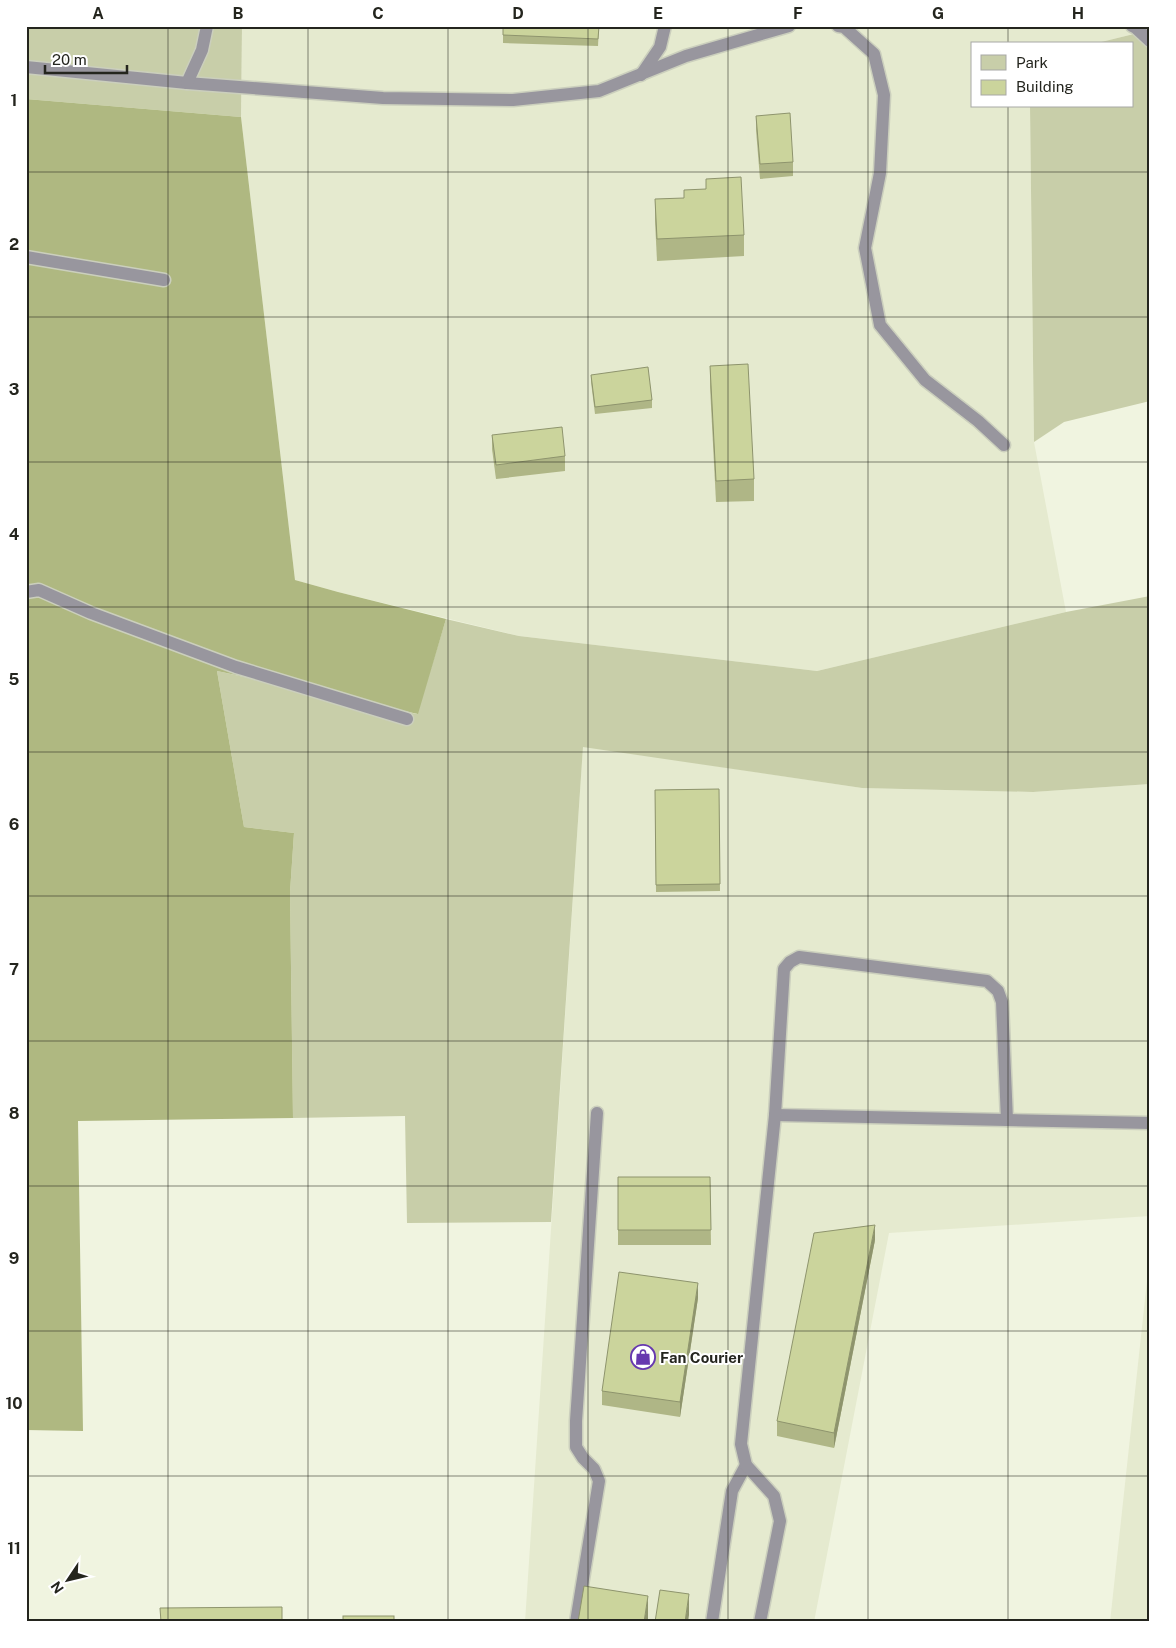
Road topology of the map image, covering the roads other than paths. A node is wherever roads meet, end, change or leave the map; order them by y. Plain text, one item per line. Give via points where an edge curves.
1 (207, 26) edge
2 (665, 26) edge
3 (789, 26) edge
4 (838, 26) edge
5 (1132, 26) edge
6 (846, 27) edge
7 (1150, 41) edge
8 (26, 67) edge
9 (641, 74) junction
10 (187, 83) junction
11 (26, 257) edge
12 (164, 280) dead end
13 (1004, 445) dead end
14 (26, 592) edge
15 (407, 720) dead end
16 (597, 1113) dead end
17 (775, 1115) junction
18 (1007, 1120) junction
19 (1150, 1123) edge
20 (746, 1465) junction
21 (576, 1622) edge
22 (712, 1622) edge
23 (760, 1622) edge

1 - 10 lane via 202,50
2 - 9 lane via 660,47
3 - 9 lane via 686,56
4 - 6 lane
5 - 7 lane
6 - 13 lane via 874,54 884,95 880,173 865,248 880,326 925,380
8 - 10 lane
9 - 10 lane via 599,91 513,100 384,98
11 - 12 lane
14 - 15 lane via 39,590 236,667
16 - 21 lane via 576,1447 594,1469 599,1481
17 - 18 lane
17 - 18 lane via 784,969 799,957 987,981 998,991 1002,1002
17 - 20 lane via 741,1444
18 - 19 lane
20 - 22 lane via 732,1491
20 - 23 lane via 774,1496 780,1520

